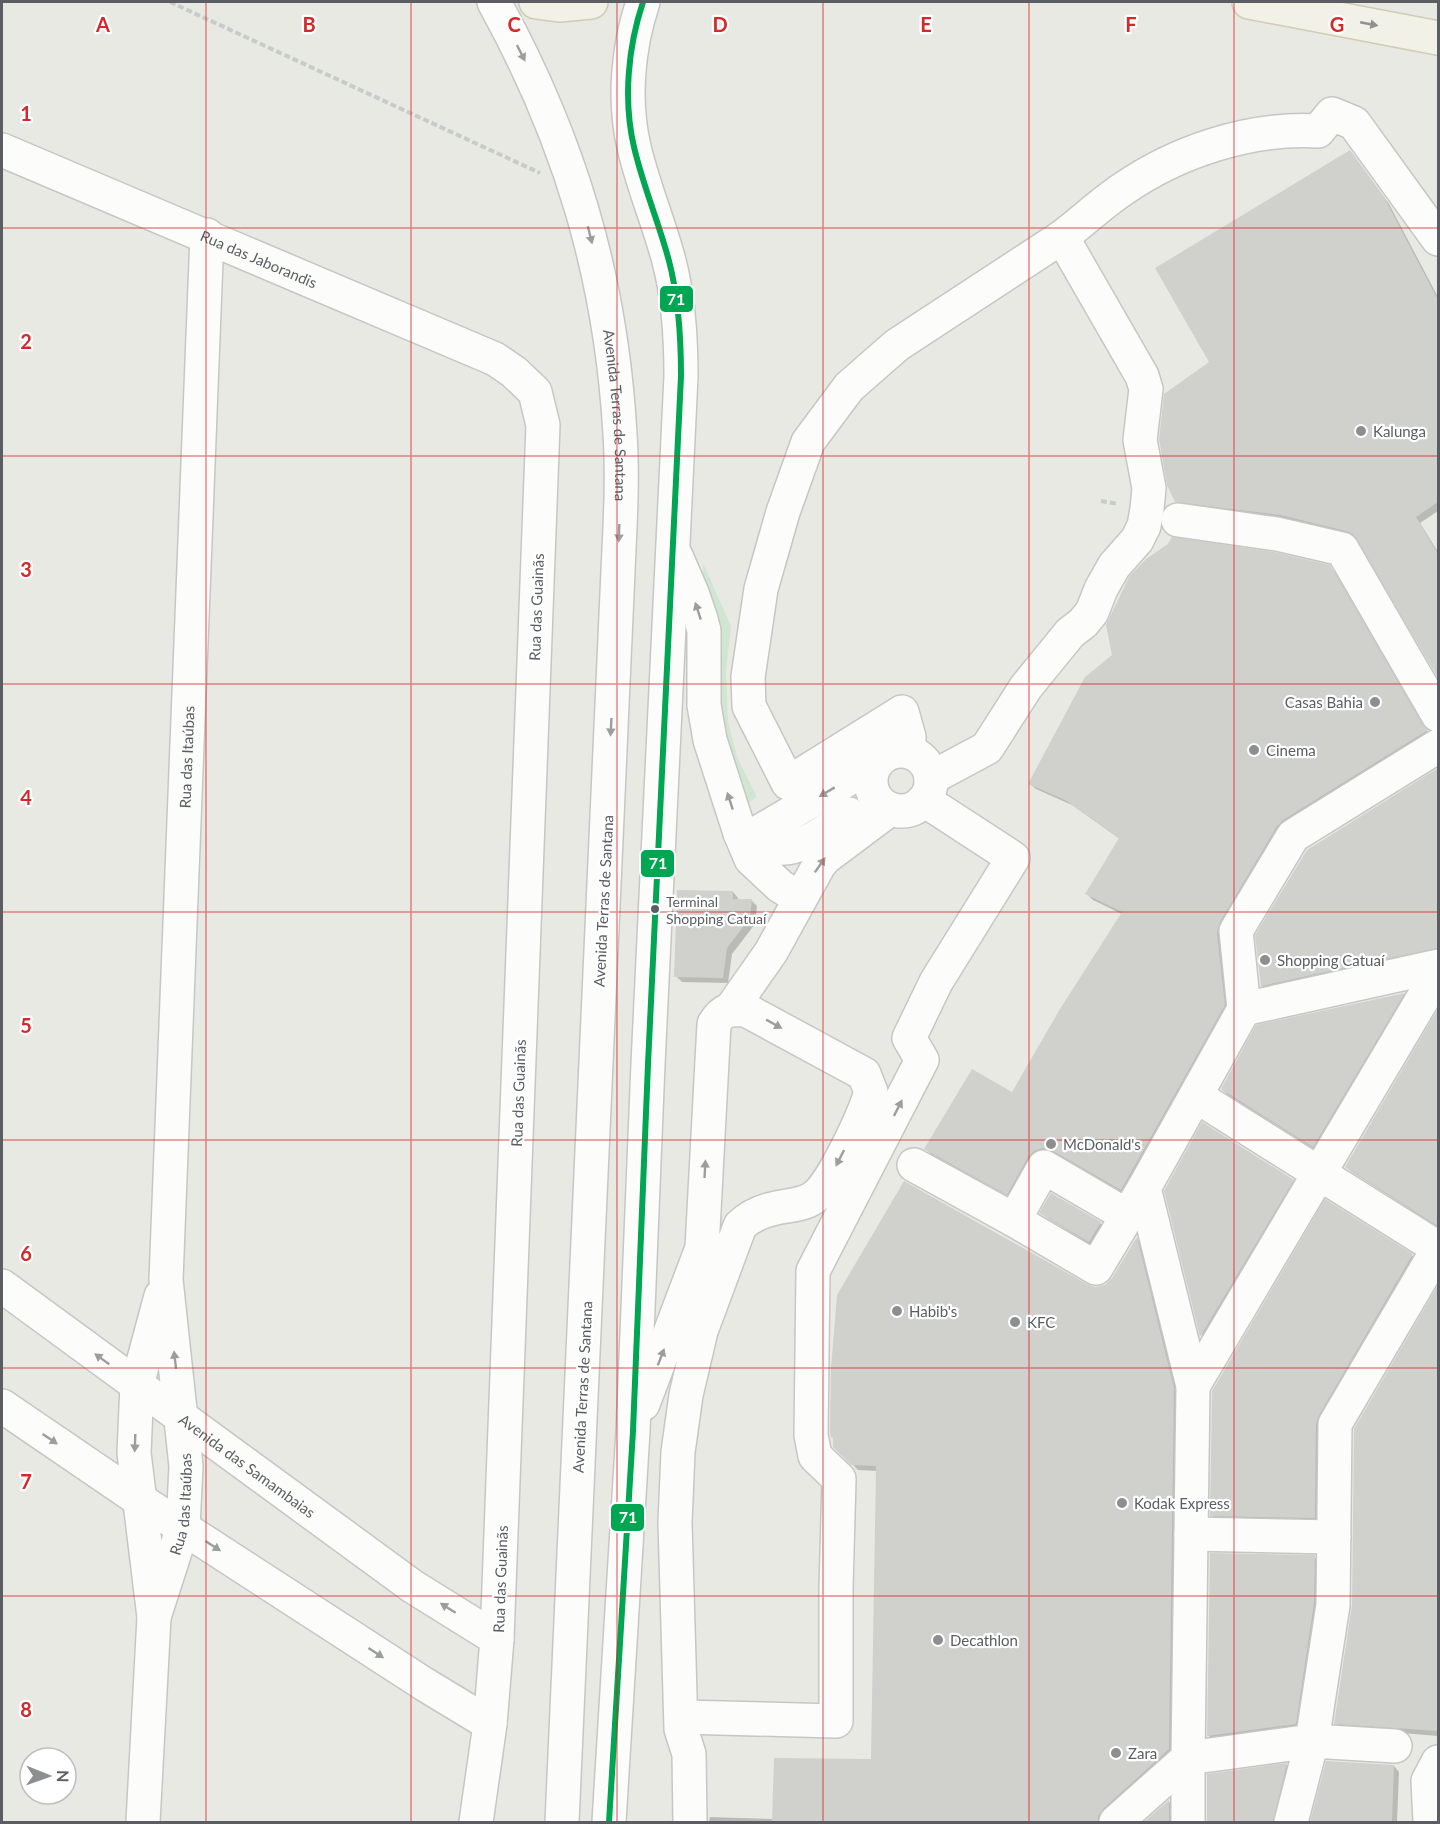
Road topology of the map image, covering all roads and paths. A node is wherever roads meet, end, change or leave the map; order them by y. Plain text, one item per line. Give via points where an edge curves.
1 (170, 2) edge
2 (494, 2) edge
3 (536, 2) edge
4 (591, 2) edge
5 (643, 2) edge
6 (1250, 2) edge
7 (1438, 38) edge
8 (2, 150) edge
9 (578, 191) junction
10 (207, 235) junction
11 (1062, 237) junction
12 (1438, 239) edge
13 (514, 372) joint
14 (1178, 520) dead end
15 (673, 548) junction
16 (1438, 715) edge
17 (1438, 746) edge
18 (909, 752) junction
19 (877, 762) junction
20 (927, 789) junction
21 (882, 802) junction
22 (746, 834) junction
23 (800, 900) junction
24 (1438, 966) edge
25 (1438, 973) edge
26 (731, 1009) junction
27 (1244, 1009) junction
28 (916, 1049) junction
29 (864, 1074) junction
30 (1196, 1096) junction
31 (914, 1165) dead end
32 (1319, 1174) junction
33 (1144, 1188) junction
34 (1126, 1215) junction
35 (1014, 1220) junction
36 (1438, 1249) edge
37 (166, 1280) junction
38 (2, 1286) edge
39 (137, 1385) junction
40 (1193, 1386) junction
41 (2, 1407) edge
42 (182, 1418) junction
43 (633, 1431) junction
44 (140, 1500) junction
45 (183, 1527) junction
46 (1191, 1534) junction
47 (1334, 1537) junction
48 (154, 1617) junction
49 (497, 1639) junction
50 (681, 1717) junction
51 (490, 1724) junction
52 (1312, 1741) junction
53 (1395, 1746) dead end
54 (1188, 1758) junction
55 (1438, 1762) edge
56 (143, 1822) edge
57 (476, 1822) edge
58 (562, 1822) edge
59 (609, 1822) edge
60 (690, 1822) edge
61 (1116, 1822) edge
62 (1188, 1822) edge
63 (1291, 1822) edge
64 (1430, 1822) edge

1 - 9 path
2 -> 9 street, Avenida Terras de Santana via 540,92
3 - 4 main road
5 - 15 street via 631,49 629,111 634,146 669,263 681,334
6 -> 7 main road
8 - 10 street, Rua das Jaborandis
9 -> 58 street, Avenida Terras de Santana via 605,302 618,406 621,473
10 - 13 street, Rua das Jaborandis via 495,358
10 - 37 street, Rua das Itaúbas
11 - 12 street via 1124,188 1170,164 1236,138 1318,131 1332,114 1354,123
11 - 18 street via 897,345 849,387 808,442 783,512 761,589 748,692 750,706 788,783 902,712
11 - 20 street via 1146,389 1140,440 1149,488 1144,525 1137,540 1114,566 1092,612 1026,687 987,748
13 - 49 street, Rua das Guainãs via 535,392 543,425
14 - 16 street via 1277,534 1342,549
22 -> 15 street via 710,740 703,691 702,625
15 - 43 street
17 - 27 street via 1293,836 1236,931
18 - 19 street via 891,752
18 - 20 street via 924,761
19 - 21 street via 871,787
19 -> 22 street
20 - 21 street via 912,808 897,811
20 - 28 street via 1013,858 936,981
21 - 22 street via 791,847 770,846
23 -> 21 street via 819,865
22 - 23 street via 751,859
23 - 26 street via 771,952
24 - 27 street
25 - 32 street
26 -> 29 street via 756,1014
43 -> 26 street via 702,1248 714,1024 720,1014
27 - 30 street
28 - 29 street
50 -> 28 street via 836,1721 839,1479 815,1456 811,1435 813,1271
29 -> 50 street via 871,1092 869,1099 827,1184 812,1199 749,1217 740,1226 700,1331 678,1452 675,1522
30 - 32 street
30 - 33 street
31 - 35 street
32 - 36 street
32 - 40 street
33 - 34 street
33 - 40 street
34 - 35 street via 1096,1268
34 - 35 street via 1044,1167
36 - 47 street via 1335,1424
37 - 39 street, Rua das Itaúbas
42 -> 37 street, Rua das Itaúbas
39 -> 38 street, Avenida das Samambaias
39 - 42 street, Avenida das Samambaias
39 -> 44 street, Rua das Itaúbas via 134,1453
40 - 46 street
41 -> 44 street
42 - 45 street, Rua das Itaúbas via 186,1466
49 -> 42 street, Avenida das Samambaias via 411,1586
43 - 59 street
44 - 45 street
44 - 48 street, Rua das Itaúbas
45 - 48 street, Rua das Itaúbas
45 -> 51 street
46 - 47 street
46 - 54 street
47 - 52 street via 1333,1605
48 - 56 street, Rua das Itaúbas
49 - 51 street, Rua das Guainãs
50 - 60 street via 689,1755
51 - 57 street, Rua das Guainãs
52 - 53 street
52 - 54 street
52 - 63 street
54 - 61 street
54 - 62 street
55 - 64 street via 1428,1781

